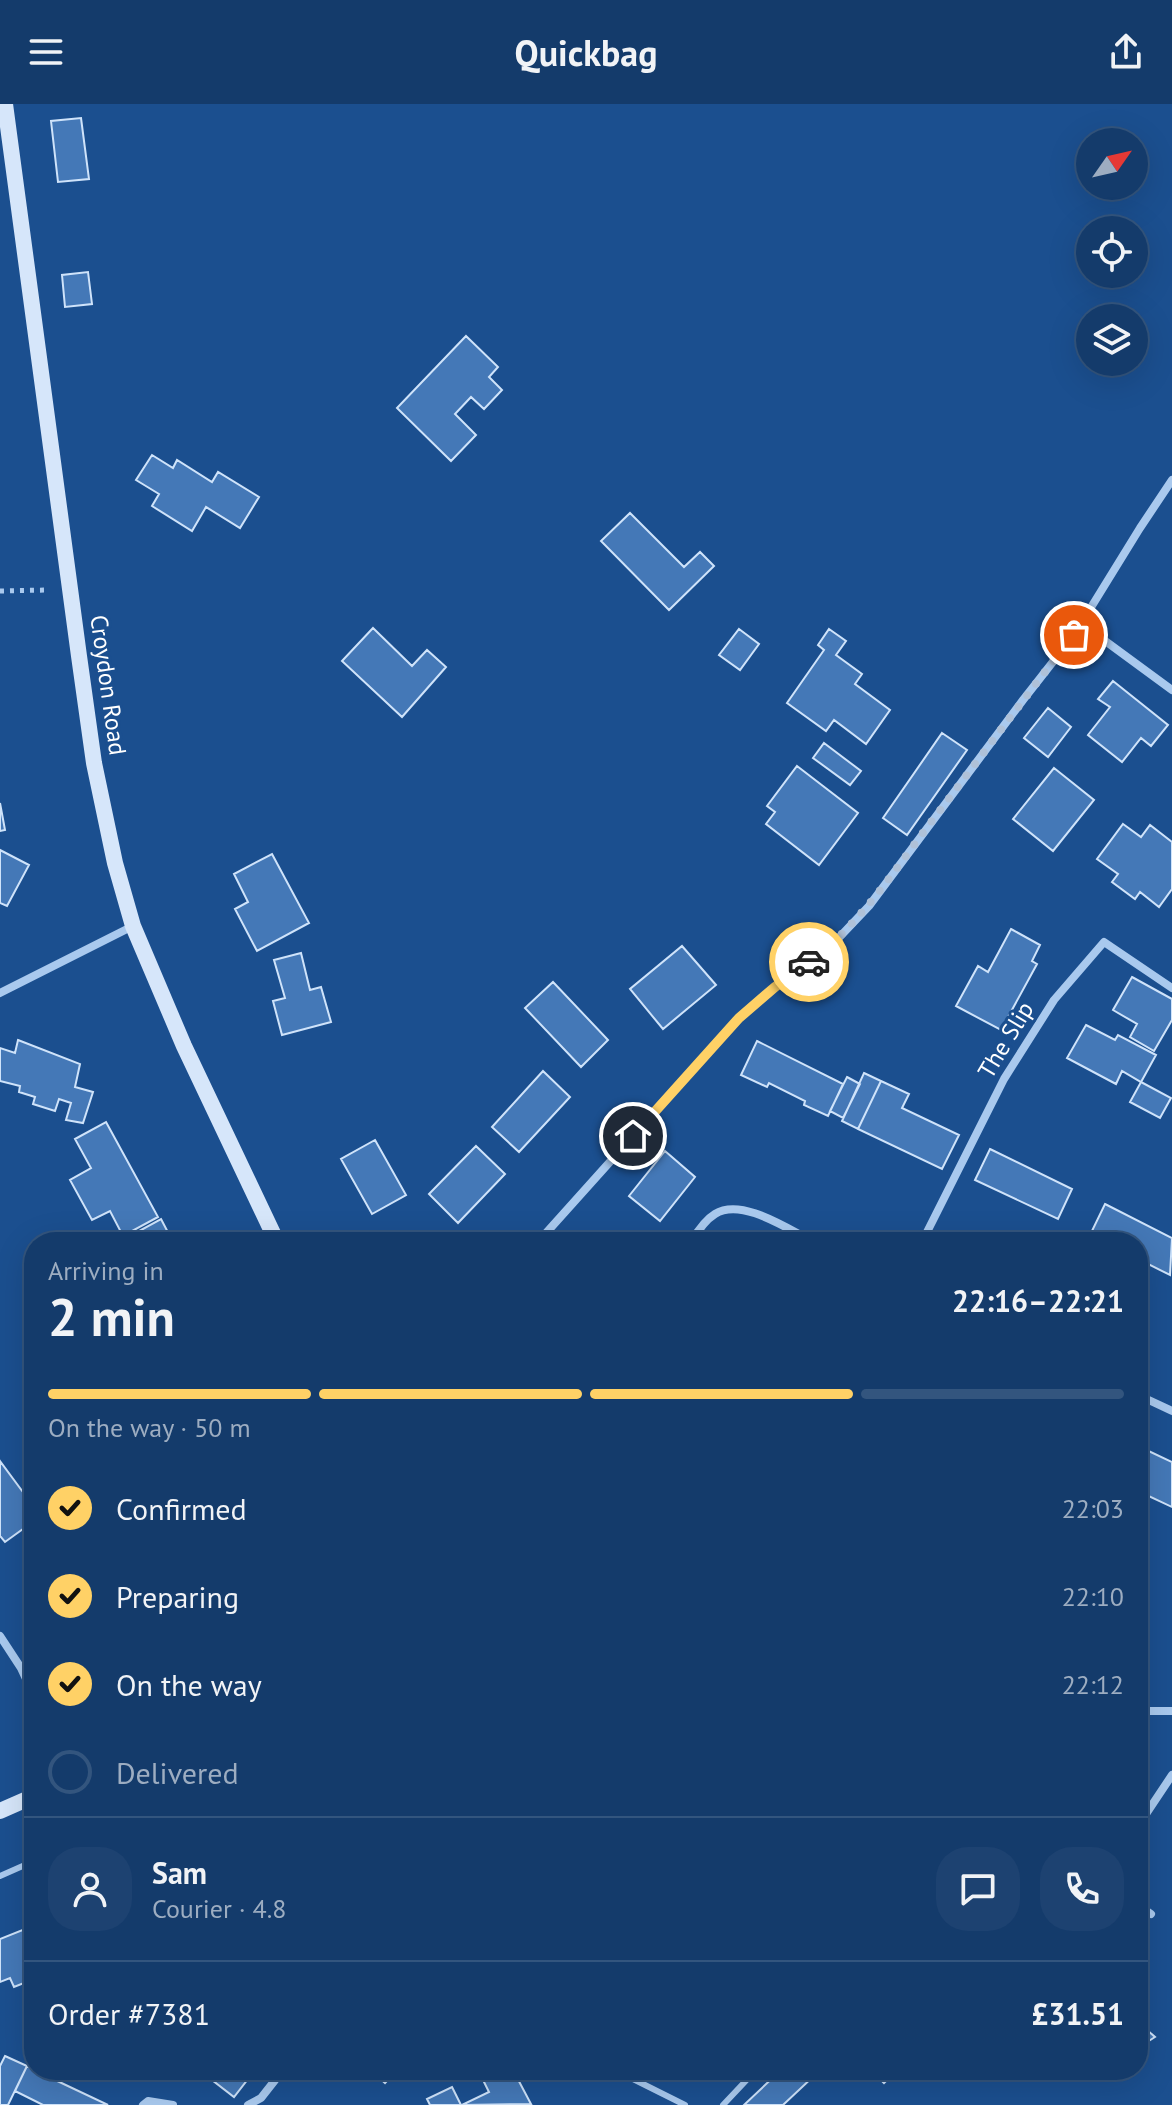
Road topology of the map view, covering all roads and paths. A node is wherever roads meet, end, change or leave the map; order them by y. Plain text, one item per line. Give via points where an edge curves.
1 (5, 104) edge
2 (1172, 480) edge
3 (70, 590) junction
4 (0, 591) edge
5 (1074, 635) junction
6 (1172, 690) edge
7 (133, 926) junction
8 (1172, 988) edge
9 (0, 993) edge
10 (272, 1232) edge
11 (547, 1232) edge
12 (697, 1232) edge
13 (794, 1232) edge
14 (927, 1232) edge
15 (1148, 1400) edge
16 (1172, 1411) edge
17 (0, 1636) edge
18 (24, 1674) edge
19 (1148, 1711) edge
20 (1172, 1711) edge
21 (1172, 1775) edge
22 (24, 1800) edge
23 (0, 1811) edge
24 (1148, 1811) edge
25 (24, 1865) edge
26 (0, 1876) edge
27 (1148, 1912) edge
28 (1151, 1914) dead end
29 (275, 2080) edge
30 (635, 2080) edge
31 (747, 2080) edge
32 (143, 2105) edge
33 (173, 2105) edge
34 (248, 2105) edge
35 (685, 2105) edge
36 (723, 2105) edge

1 - 3 main road, Croydon Road
2 - 5 street
3 - 4 path
3 - 7 main road, Croydon Road via 94,763
5 - 6 street via 1093,632
5 - 11 street via 869,906 832,945 739,1018
7 - 9 street
7 - 10 main road, Croydon Road
8 - 14 street, The Slip via 1104,942 1054,1000 1004,1079
12 - 13 street via 716,1213 737,1207
15 - 16 street
17 - 18 street
19 - 20 street
21 - 24 street
22 - 23 main road
25 - 26 lane
27 - 28 street
29 - 34 street
30 - 35 lane
31 - 36 lane
32 - 33 street

